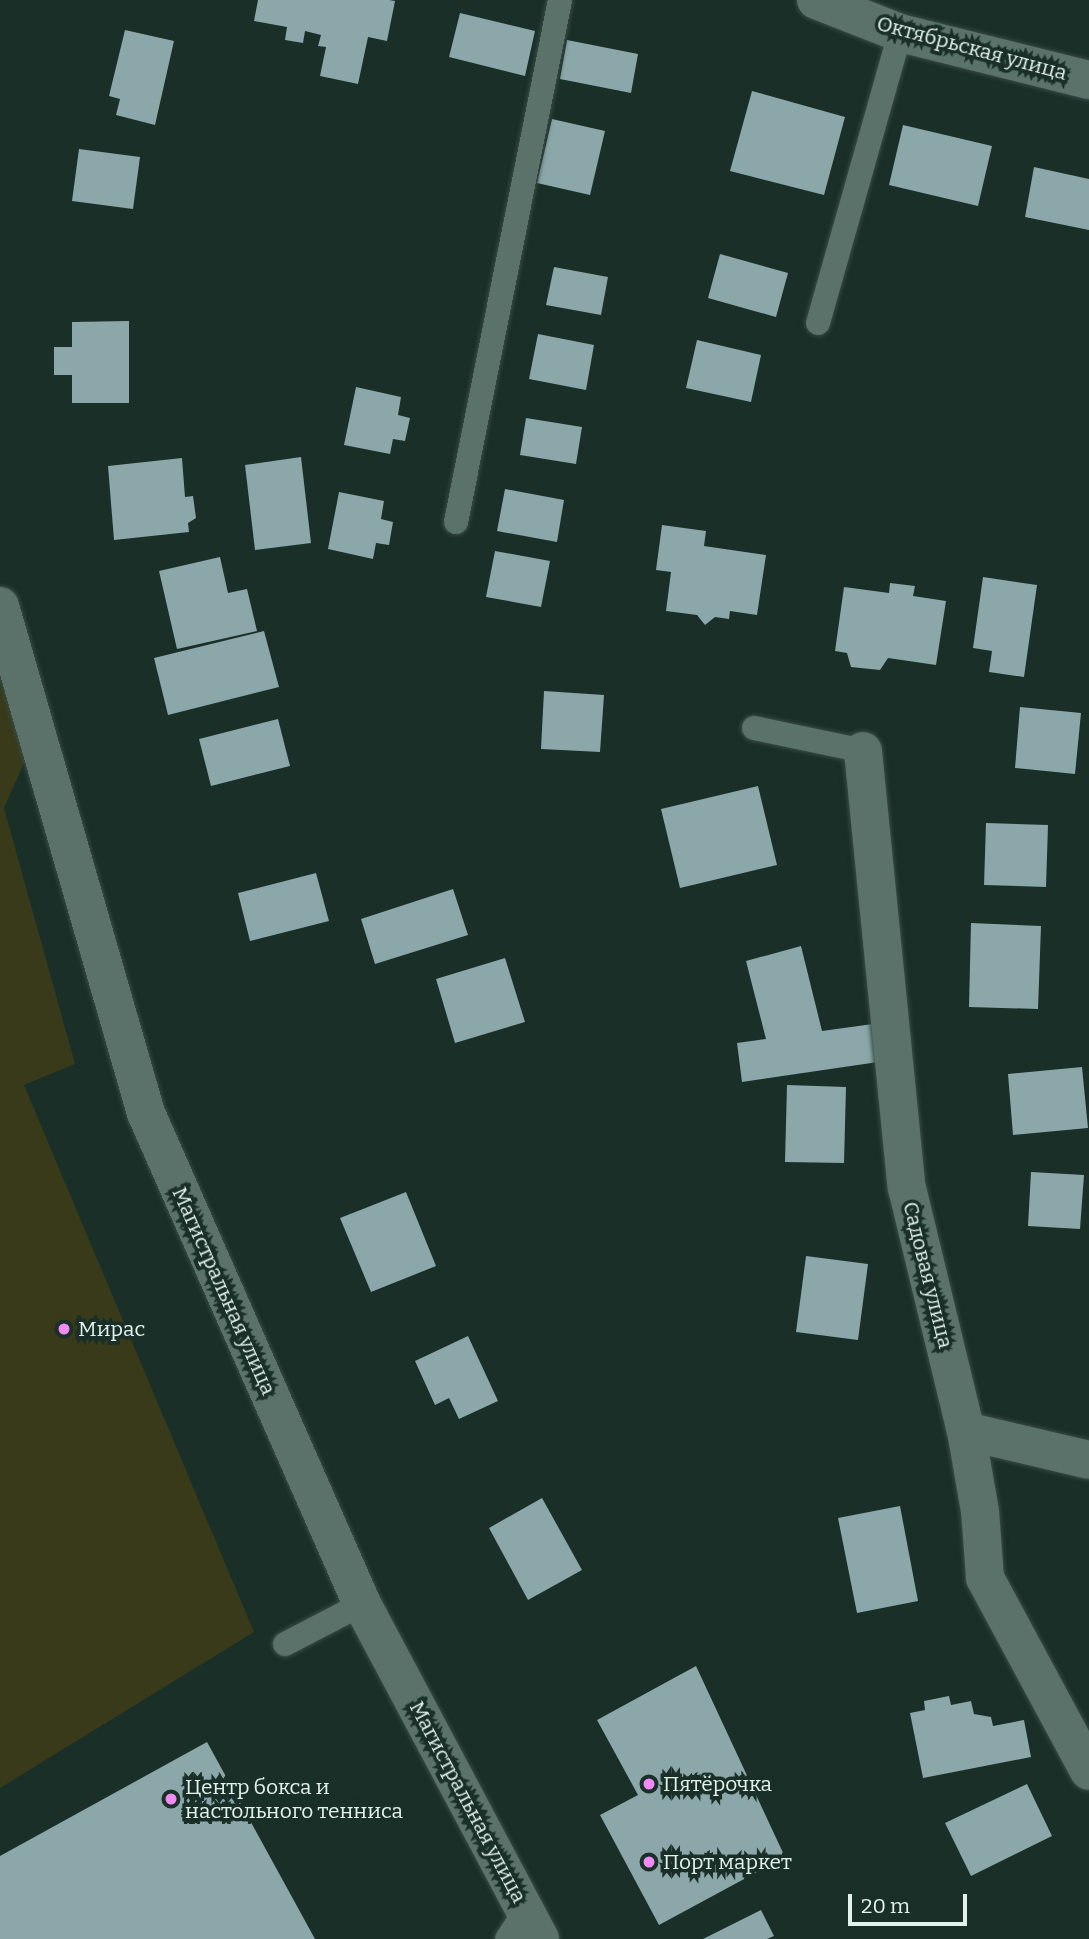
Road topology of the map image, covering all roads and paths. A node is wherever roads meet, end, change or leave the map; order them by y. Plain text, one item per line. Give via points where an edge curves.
1 (560, 0) edge
2 (816, 0) edge
3 (904, 16) edge
4 (1089, 80) edge
5 (818, 323) dead end
6 (456, 522) dead end
7 (0, 606) edge
8 (754, 728) dead end
9 (863, 751) joint
10 (966, 1431) junction
11 (1089, 1460) edge
12 (362, 1604) junction
13 (285, 1644) dead end
14 (1089, 1771) edge
15 (524, 1930) edge

1 - 6 lane
2 - 3 street, Октябрьская улица
3 - 4 street, Октябрьская улица
3 - 5 lane
7 - 12 street, Магистральная улица via 146,1114
8 - 9 lane
9 - 10 street, Садовая улица via 907,1188
10 - 11 street
10 - 14 street, Садовая улица via 980,1511 985,1578
12 - 13 lane
12 - 15 street, Магистральная улица

